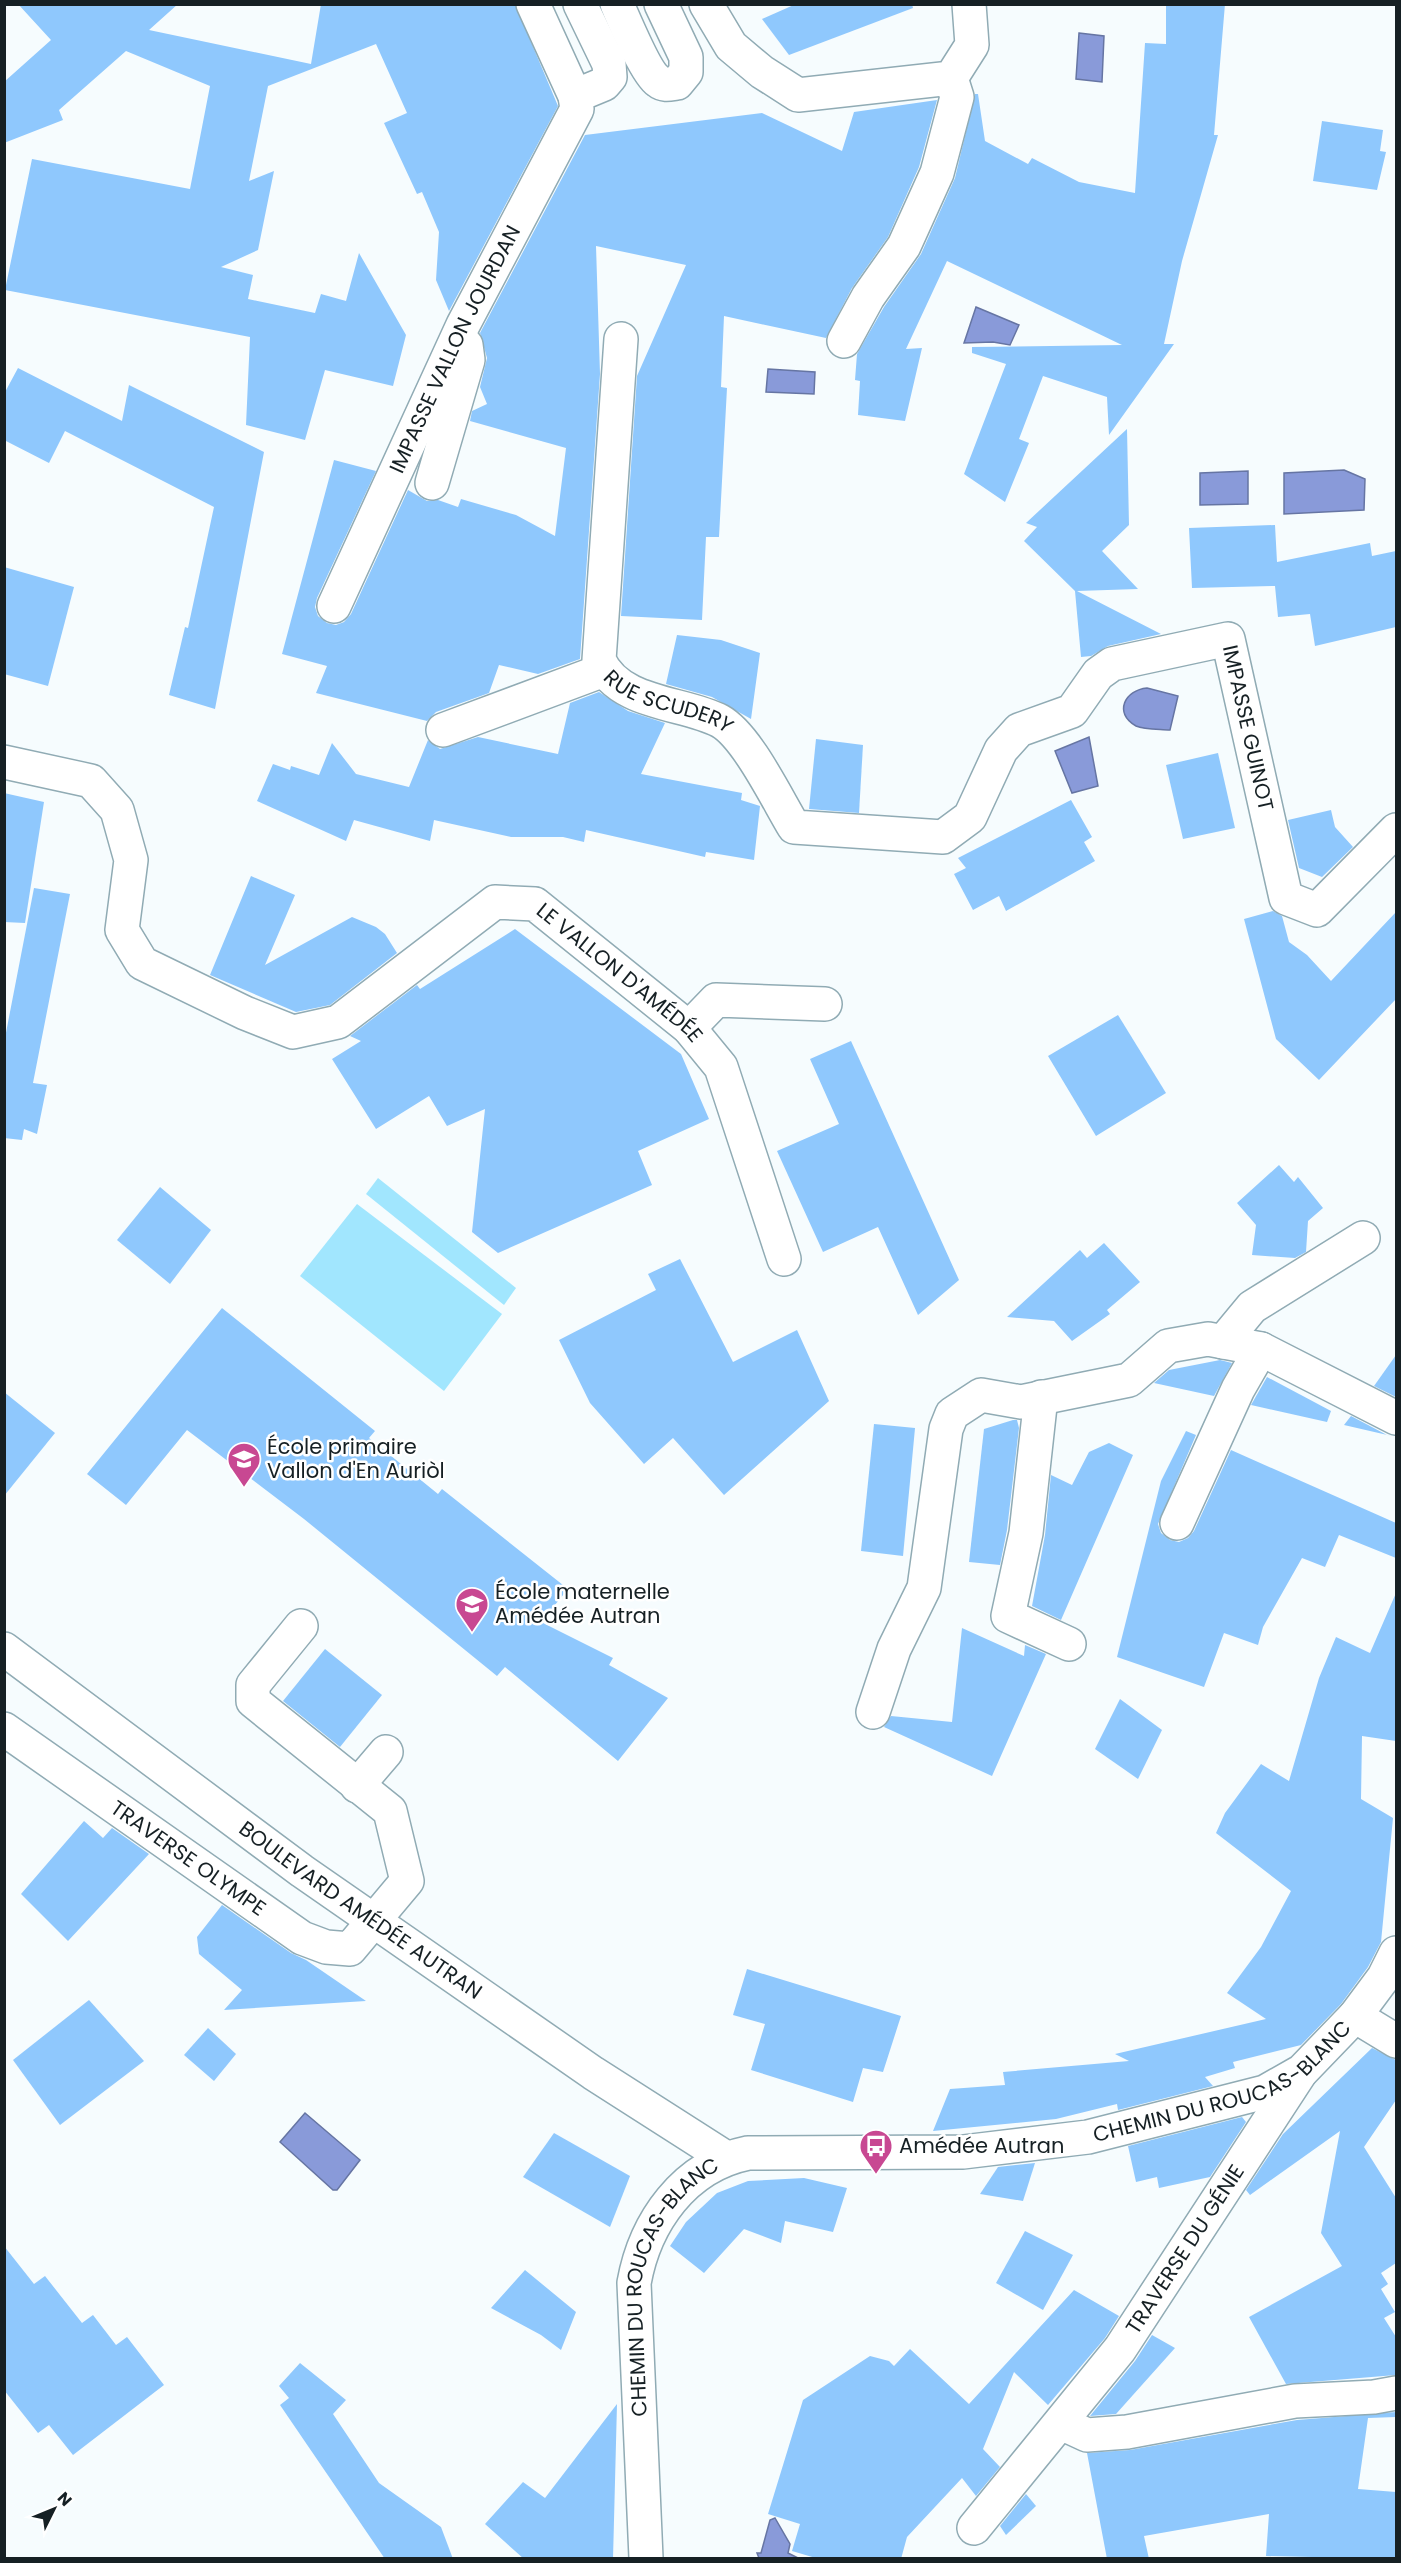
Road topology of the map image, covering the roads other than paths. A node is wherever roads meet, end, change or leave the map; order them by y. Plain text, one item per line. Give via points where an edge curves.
1 (533, 4) edge
2 (580, 4) edge
3 (616, 4) edge
4 (661, 4) edge
5 (706, 4) edge
6 (969, 4) edge
7 (951, 78) junction
8 (575, 96) junction
9 (463, 325) junction
10 (621, 339) dead end
11 (844, 341) dead end
12 (432, 483) dead end
13 (334, 606) dead end
14 (604, 670) junction
15 (442, 730) dead end
16 (4, 762) edge
17 (1396, 830) edge
18 (943, 837) joint
19 (825, 1004) dead end
20 (689, 1028) junction
21 (1363, 1238) dead end
22 (784, 1259) dead end
23 (1223, 1342) junction
24 (1261, 1349) junction
25 (1049, 1395) junction
26 (1396, 1418) edge
27 (1177, 1523) dead end
28 (301, 1626) dead end
29 (1069, 1644) dead end
30 (4, 1649) edge
31 (873, 1712) dead end
32 (4, 1729) edge
33 (386, 1752) dead end
34 (357, 1786) junction
35 (374, 1921) junction
36 (1396, 1953) edge
37 (1355, 2016) junction
38 (1396, 2041) edge
39 (1302, 2071) junction
40 (726, 2158) junction
41 (1396, 2393) edge
42 (1061, 2423) junction
43 (974, 2528) dead end
44 (646, 2559) edge

1 - 8 street
2 - 8 street via 609,64 610,77
3 - 4 street via 649,69 657,81 667,85 677,83 686,72 686,57
5 - 7 street via 731,46 798,95
6 - 7 street via 972,45
7 - 11 street via 957,97 937,173 904,246 868,297
8 - 9 street, IMPASSE VALLON JOURDAN via 577,108
9 - 12 street via 468,360
9 - 13 street, IMPASSE VALLON JOURDAN
10 - 14 street, RUE SCUDERY via 599,660
14 - 15 street
14 - 18 street, RUE SCUDERY via 638,696 720,722 746,747 794,827
16 - 20 street, LE VALLON D'AMÉDÉE via 91,781 117,810 130,860 122,930 142,963 293,1032 338,1022 495,902 534,904
17 - 18 street, IMPASSE GUINOT via 1317,910 1286,898 1228,639 1112,664 1098,674 1072,711 1019,730 1001,750 970,817
19 - 20 street via 716,1000
20 - 22 street, LE VALLON D'AMÉDÉE via 721,1067
21 - 23 street via 1252,1307
23 - 24 street
23 - 25 street via 1208,1339 1168,1346 1129,1380
24 - 26 street
24 - 27 street via 1238,1389
25 - 29 street via 1008,1616
25 - 31 street via 1021,1402 981,1395 952,1414 946,1429 924,1588 894,1649
28 - 34 street via 253,1685 253,1701
30 - 35 street, BOULEVARD AMÉDÉE AUTRAN
32 - 35 street, TRAVERSE OLYMPE via 302,1938 326,1947 350,1949
33 - 34 street
34 - 35 street via 390,1811 407,1881
35 - 40 street, BOULEVARD AMÉDÉE AUTRAN via 594,2073
36 - 37 street, CHEMIN DU ROUCAS-BLANC via 1384,1977
37 - 38 street
37 - 39 street, CHEMIN DU ROUCAS-BLANC
39 - 40 street, CHEMIN DU ROUCAS-BLANC via 1265,2092 1089,2137 963,2152 774,2151
39 - 42 street, TRAVERSE DU GÉNIE via 1120,2349
40 - 44 street, CHEMIN DU ROUCAS-BLANC via 690,2180 672,2198 650,2228 639,2257 634,2283
41 - 42 street via 1295,2401 1127,2432 1087,2435
42 - 43 street, TRAVERSE DU GÉNIE

